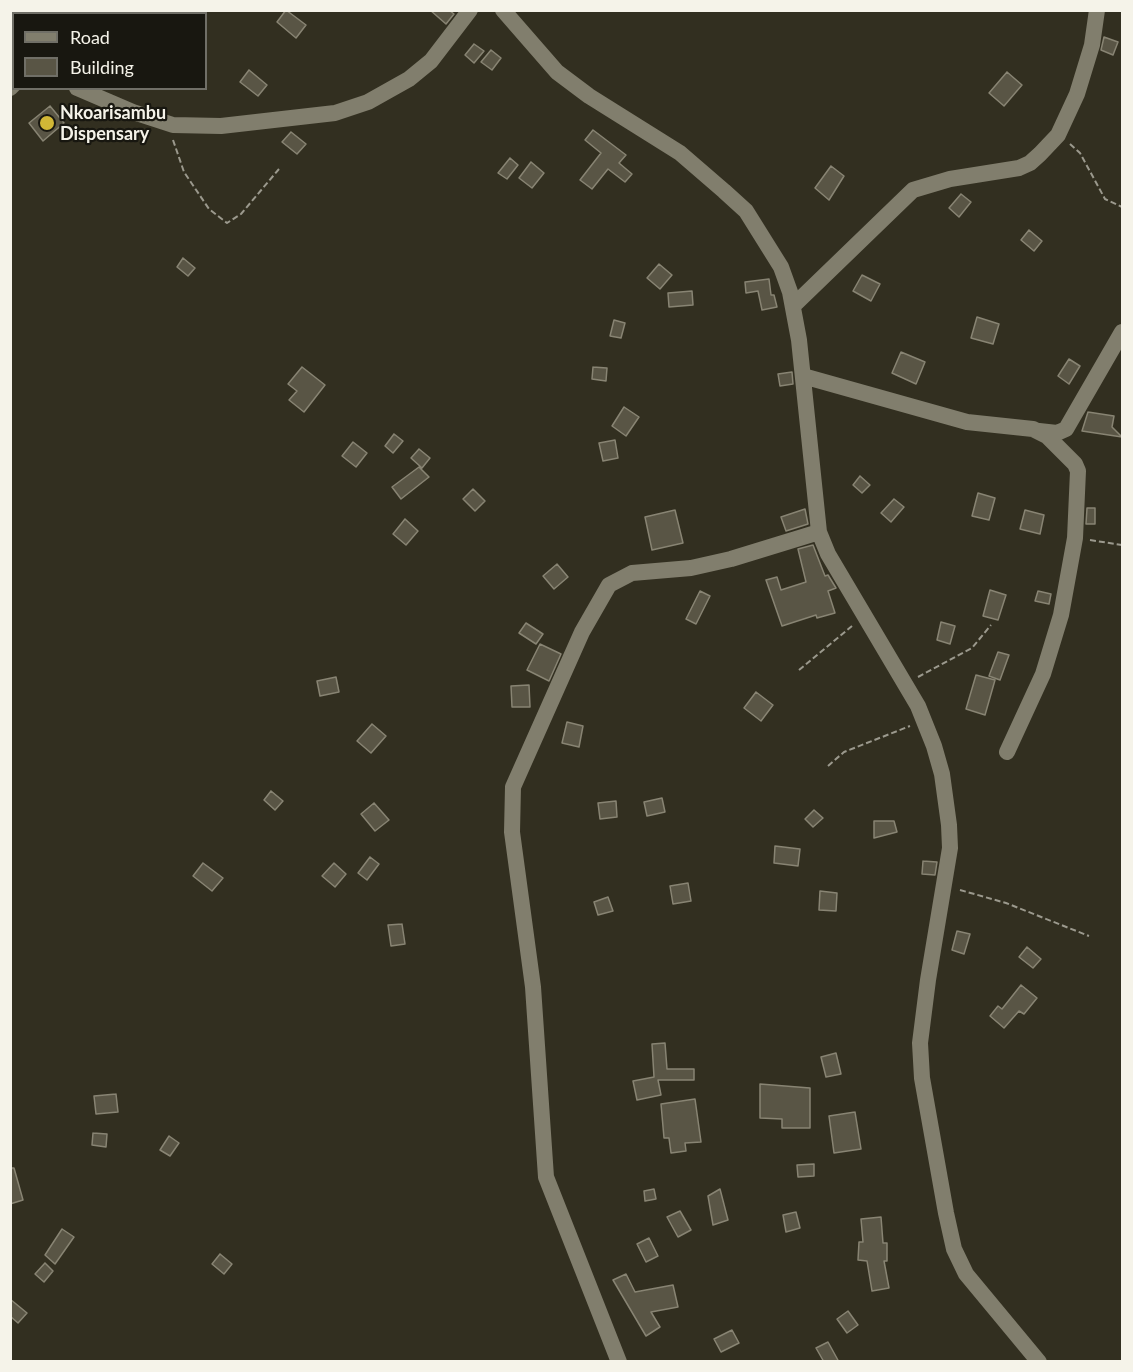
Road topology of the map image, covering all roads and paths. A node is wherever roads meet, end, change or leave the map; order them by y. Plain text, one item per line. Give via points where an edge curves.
1 (470, 10) edge
2 (503, 10) edge
3 (1097, 10) edge
4 (82, 90) edge
5 (173, 125) junction
6 (1058, 135) junction
7 (279, 170) dead end
8 (1122, 207) edge
9 (793, 306) junction
10 (1122, 332) edge
11 (803, 376) junction
12 (1039, 431) junction
13 (819, 532) junction
14 (1075, 538) junction
15 (1122, 545) edge
16 (865, 615) junction
17 (991, 625) dead end
18 (799, 670) dead end
19 (905, 684) junction
20 (924, 720) junction
21 (1007, 752) dead end
22 (828, 766) dead end
23 (945, 886) junction
24 (1089, 936) dead end
25 (619, 1362) edge
26 (1039, 1362) edge

1 - 5 street via 430,61 409,80 368,102 335,113 298,118 221,126
2 - 9 street via 557,72 693,162 746,212 781,267
3 - 6 street via 1086,69
4 - 5 street
5 - 7 path via 173,142 184,172 221,221 232,222
6 - 8 path via 1080,153 1105,199
6 - 9 street via 1030,163 1018,168 950,179 913,190
9 - 11 street
10 - 12 street via 1066,429 1057,433
11 - 12 street via 967,422
11 - 13 street
12 - 14 street via 1071,458 1078,471
13 - 16 street
13 - 25 street via 731,559 690,568 632,573 614,580 582,632 513,787 512,832 533,987 546,1177
14 - 15 path
14 - 21 street via 1054,644
16 - 18 path
16 - 19 street
17 - 19 path via 968,651
19 - 20 street
20 - 22 path via 844,752
20 - 23 street via 947,802 950,848
23 - 24 path via 1006,903
23 - 26 street via 920,1042 922,1078 946,1214 954,1249 966,1274

